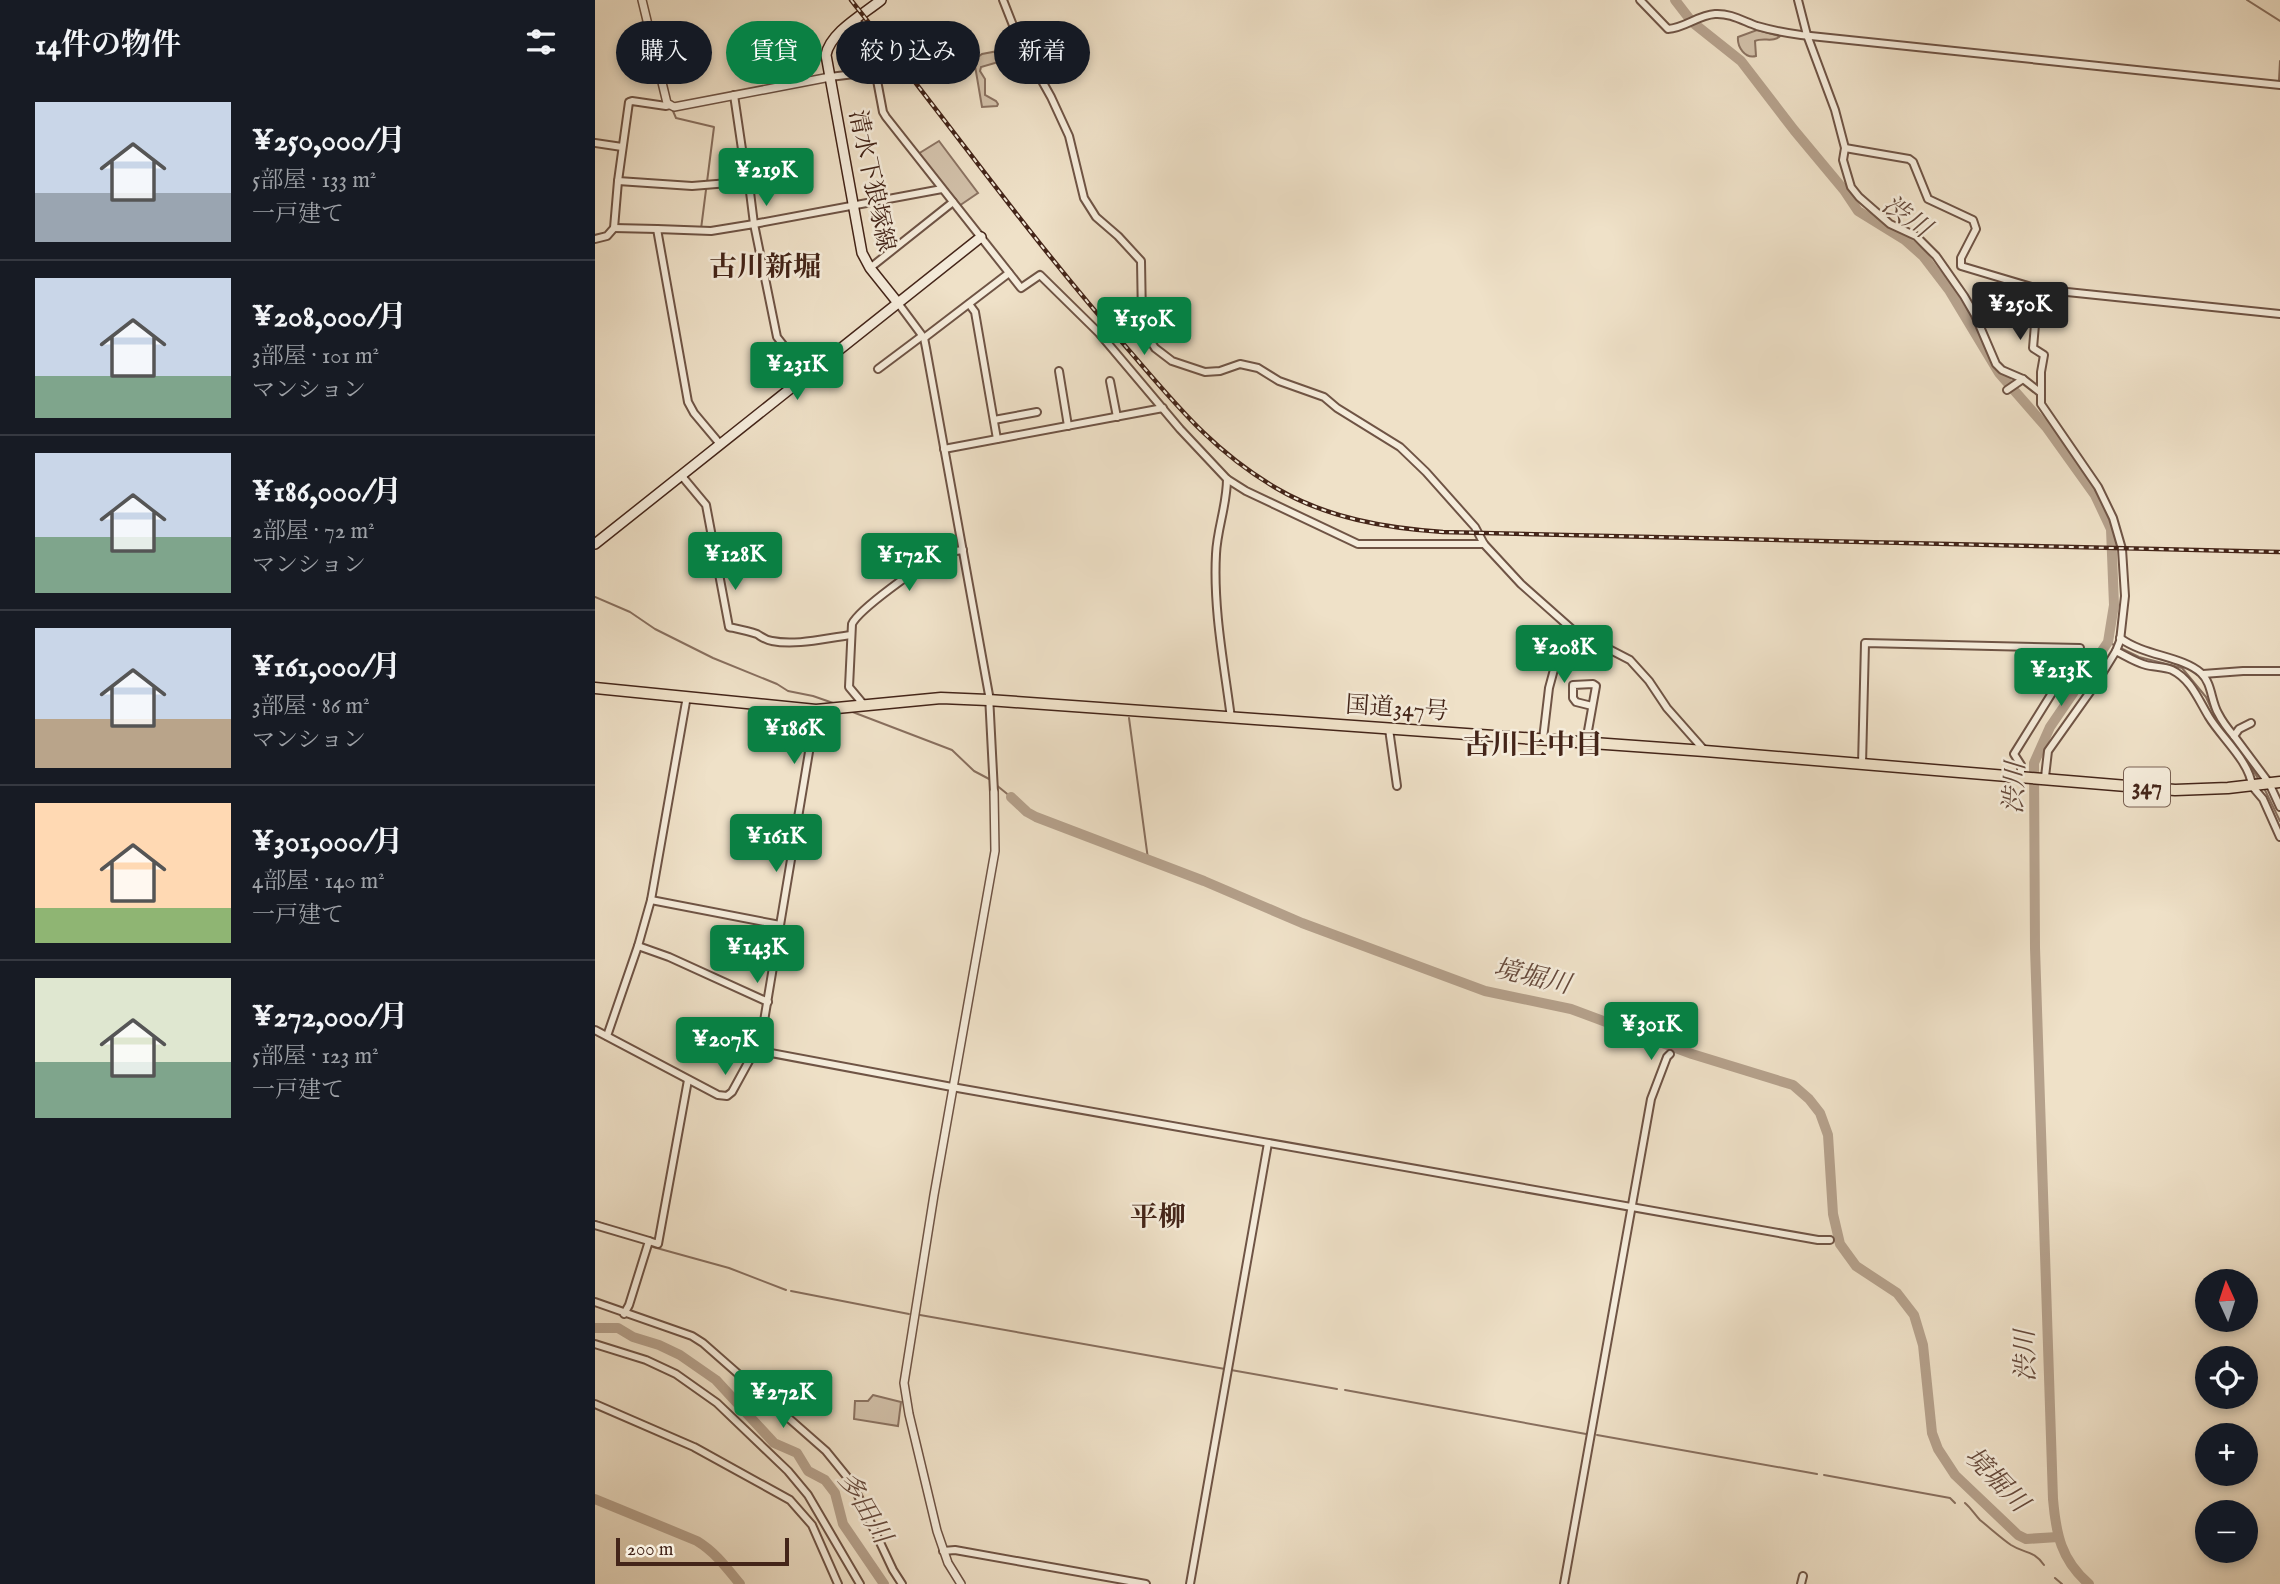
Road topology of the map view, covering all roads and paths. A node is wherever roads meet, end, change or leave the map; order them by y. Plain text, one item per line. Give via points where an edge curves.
1 (642, 0) edge
2 (881, 0) edge
3 (1003, 0) edge
4 (1640, 0) edge
5 (1798, 0) edge
6 (856, 20) joint
7 (1807, 35) junction
8 (836, 76) edge
9 (830, 77) junction
10 (878, 84) edge
11 (2280, 85) edge
12 (734, 95) junction
13 (670, 105) junction
14 (595, 144) edge
15 (622, 146) junction
16 (1845, 148) junction
17 (618, 181) junction
18 (741, 182) junction
19 (942, 189) junction
20 (953, 202) junction
21 (853, 205) junction
22 (754, 224) junction
23 (614, 228) junction
24 (657, 229) junction
25 (981, 237) junction
26 (595, 239) edge
27 (870, 268) junction
28 (1009, 273) junction
29 (2038, 289) junction
30 (898, 303) junction
31 (969, 304) junction
32 (2280, 314) edge
33 (923, 337) junction
34 (877, 369) dead end
35 (1059, 371) dead end
36 (807, 375) junction
37 (2023, 379) junction
38 (1110, 382) dead end
39 (2007, 390) dead end
40 (2041, 393) junction
41 (1163, 408) junction
42 (1037, 412) dead end
43 (1117, 417) junction
44 (994, 420) junction
45 (1068, 426) junction
46 (997, 439) junction
47 (720, 444) junction
48 (944, 449) junction
49 (681, 475) junction
50 (1227, 479) junction
51 (595, 544) edge
52 (1484, 544) junction
53 (963, 550) junction
54 (1566, 625) junction
55 (851, 635) junction
56 (2119, 644) junction
57 (2280, 671) edge
58 (2203, 674) junction
59 (595, 688) edge
60 (687, 696) junction
61 (988, 700) junction
62 (865, 705) junction
63 (1592, 706) junction
64 (816, 710) junction
65 (1231, 718) junction
66 (2251, 723) dead end
67 (1389, 729) junction
68 (2234, 736) junction
69 (1543, 739) junction
70 (1586, 742) junction
71 (1705, 751) junction
72 (1862, 765) junction
73 (2023, 776) junction
74 (2043, 777) junction
75 (2264, 784) edge
76 (1397, 786) dead end
77 (994, 792) joint
78 (2280, 807) edge
79 (2280, 837) edge
80 (651, 900) junction
81 (780, 925) junction
82 (638, 946) junction
83 (768, 1002) junction
84 (595, 1030) edge
85 (607, 1036) junction
86 (755, 1050) junction
87 (1670, 1054) dead end
88 (688, 1080) junction
89 (952, 1087) junction
90 (1268, 1143) junction
91 (1631, 1206) junction
92 (595, 1225) edge
93 (1830, 1240) dead end
94 (649, 1241) junction
95 (595, 1302) edge
96 (624, 1314) junction
97 (595, 1345) edge
98 (595, 1404) edge
99 (943, 1551) junction
100 (1803, 1576) dead end
101 (838, 1584) edge
102 (860, 1584) edge
103 (902, 1584) edge
104 (961, 1584) edge
105 (1146, 1584) edge
106 (1190, 1584) edge
107 (1564, 1584) edge
108 (1801, 1584) edge

1 - 13 street
2 - 6 main road, 清水下狼塚線
3 - 52 street via 1069,136 1084,198 1141,261 1142,319 1149,342 1172,361 1193,370 1213,372 1248,365 1324,397 1405,451 1475,527
4 - 7 street via 1668,29 1699,17 1725,14 1781,32
5 - 7 street
6 - 9 main road, 清水下狼塚線 via 828,46
7 - 11 street
7 - 16 street
8 - 9 street
9 - 12 street
9 - 21 main road, 清水下狼塚線
10 - 19 street via 883,112
12 - 13 street
12 - 18 street via 743,156
13 - 15 street via 629,102
14 - 15 street
15 - 17 street
16 - 29 street via 1909,159 1931,202 1976,224 1961,266
16 - 37 street via 1843,160 1851,187 1936,256 1975,315 1996,364
17 - 18 street via 707,186
17 - 23 street
18 - 22 street via 749,184
19 - 20 street
19 - 21 street
20 - 25 street
20 - 27 street
21 - 22 street
21 - 27 main road, 清水下狼塚線 via 862,253
22 - 24 street via 711,231
22 - 36 street via 777,337
23 - 24 street
23 - 26 street
24 - 47 street via 688,402
25 - 28 street
25 - 30 main road
27 - 30 main road, 清水下狼塚線
28 - 31 street
28 - 41 street via 1021,288 1040,275 1099,333
29 - 32 street
29 - 40 street via 2033,348 2044,355
30 - 33 street
30 - 36 main road
31 - 33 street
31 - 44 street via 975,312
33 - 34 street
33 - 48 street
35 - 45 street
36 - 47 main road
37 - 39 street
37 - 40 street
38 - 43 street
40 - 56 street via 2041,404 2098,487 2113,518 2122,549 2125,596
41 - 43 street
41 - 50 street
42 - 44 street
43 - 45 street
44 - 46 street
45 - 46 street
46 - 48 street
47 - 49 main road
48 - 53 street
49 - 51 main road
49 - 55 street via 706,505 729,627 780,643
50 - 52 street via 1358,544
50 - 65 street via 1216,578
52 - 54 street
53 - 55 street via 936,557 878,598 854,619
53 - 61 street
54 - 69 street via 1549,688
54 - 71 street via 1630,660
55 - 62 street via 849,687
56 - 58 street
56 - 74 street via 2098,682 2048,751
56 - 75 street via 2137,663 2174,671 2191,687 2252,781
57 - 58 street
58 - 68 street via 2218,713
59 - 60 highway, 国道347号 / 347
60 - 64 highway, 国道347号 / 347
60 - 80 street
61 - 62 highway, 国道347号 / 347 via 941,698
61 - 65 highway, 国道347号 / 347
61 - 77 street
62 - 64 highway, 国道347号 / 347
63 - 63 street via 1596,686 1573,685 1576,702
63 - 70 street
64 - 81 street
65 - 67 highway, 国道347号 / 347
66 - 68 street
67 - 69 highway, 国道347号 / 347
67 - 76 street
68 - 75 street
69 - 70 highway, 国道347号 / 347
70 - 71 highway, 国道347号 / 347
71 - 72 highway, 国道347号 / 347
72 - 73 highway, 国道347号 / 347
72 - 73 street via 1865,643 2080,648 2014,754
73 - 74 highway, 国道347号 / 347
74 - 75 highway, 国道347号 / 347 via 2175,790
75 - 78 street
75 - 79 street via 2263,799
77 - 89 street via 995,851
80 - 81 street
80 - 82 street
81 - 83 street
82 - 83 street
82 - 85 street
83 - 86 street
84 - 85 street
85 - 88 street
86 - 88 street via 727,1096
86 - 89 street
87 - 91 street via 1651,1099
88 - 94 street via 658,1244
89 - 90 street
89 - 99 street via 904,1383
90 - 91 street
90 - 106 street
91 - 93 street
91 - 107 street
92 - 94 street
94 - 96 street
95 - 96 street
96 - 103 street via 703,1343 826,1451 852,1483
97 - 102 street via 676,1374 717,1403 808,1495
98 - 101 street via 694,1447 790,1500 812,1525
99 - 104 street
99 - 105 street
100 - 108 street

